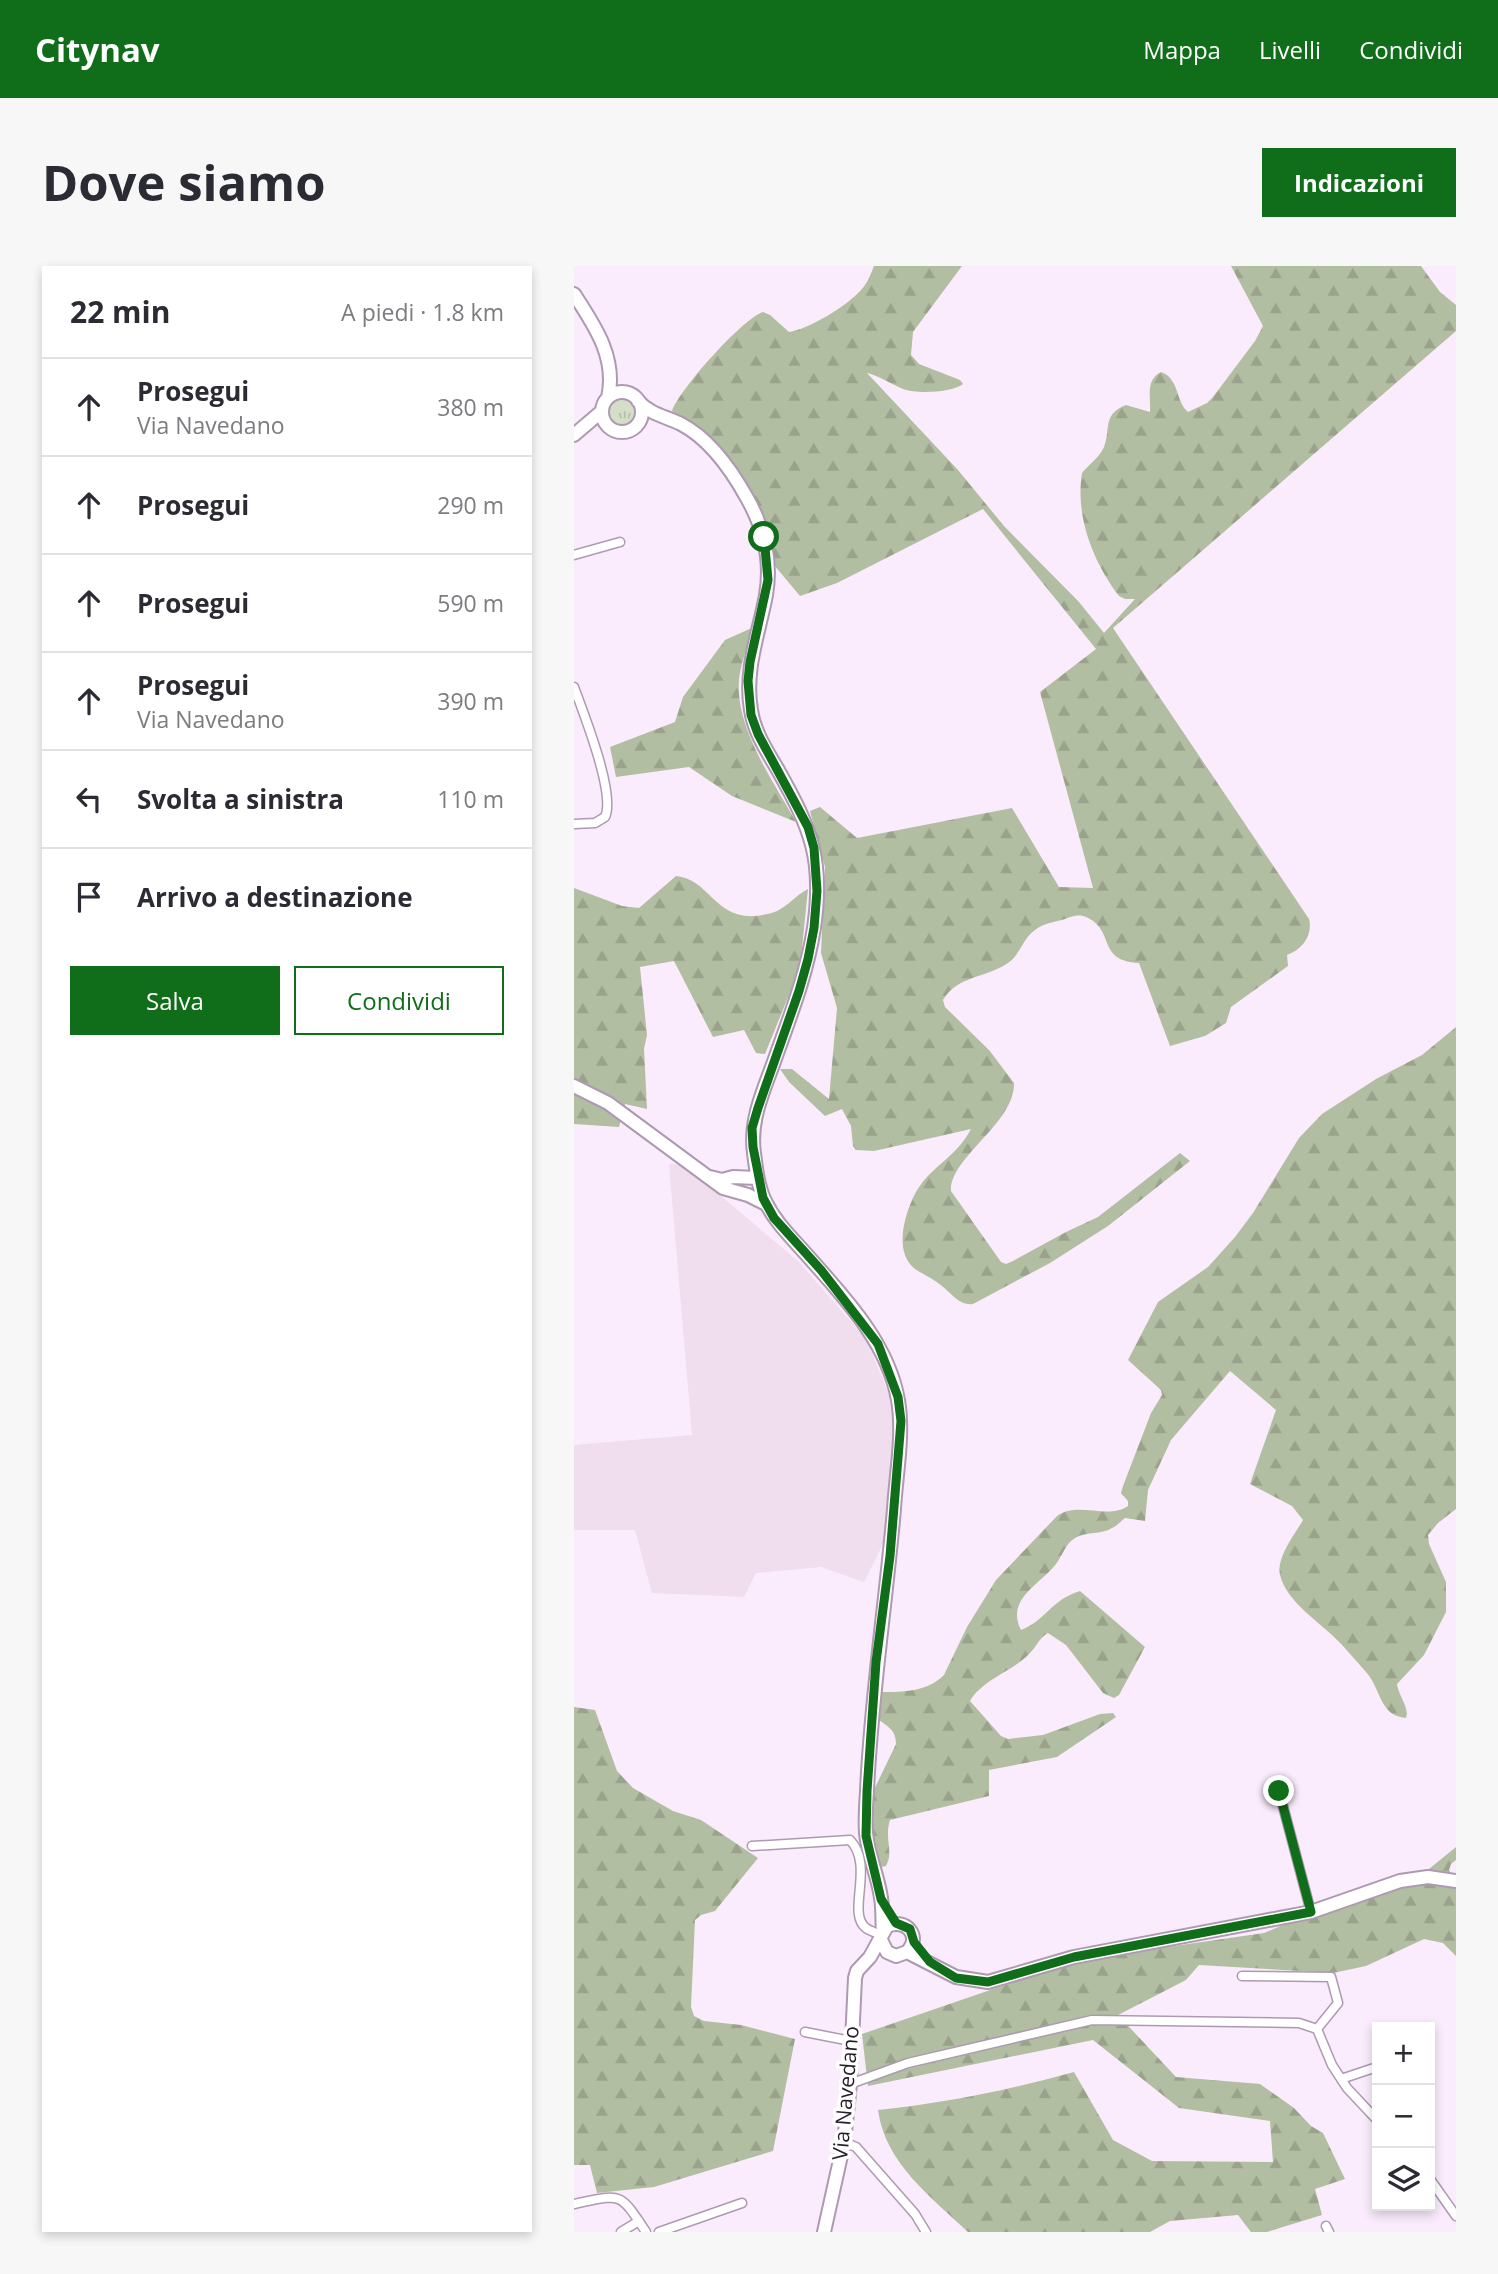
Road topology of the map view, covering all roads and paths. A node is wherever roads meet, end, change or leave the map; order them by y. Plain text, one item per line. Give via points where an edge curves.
1 (574, 294) edge
2 (610, 372) junction
3 (634, 397) junction
4 (608, 398) junction
5 (602, 411) junction
6 (671, 420) junction
7 (636, 427) junction
8 (610, 428) junction
9 (577, 433) edge
10 (620, 542) dead end
11 (574, 555) edge
12 (574, 687) edge
13 (574, 824) edge
14 (574, 1086) edge
15 (753, 1147) junction
16 (706, 1176) junction
17 (733, 1177) junction
18 (757, 1178) junction
19 (739, 1192) junction
20 (766, 1204) junction
21 (1279, 1791) dead end
22 (752, 1846) dead end
23 (1456, 1881) edge
24 (881, 1899) junction
25 (1311, 1912) junction
26 (896, 1923) junction
27 (882, 1935) junction
28 (910, 1947) junction
29 (889, 1954) junction
30 (870, 1957) junction
31 (1242, 1976) dead end
32 (1317, 2029) junction
33 (804, 2032) dead end
34 (851, 2041) junction
35 (1372, 2069) edge
36 (1341, 2079) junction
37 (850, 2084) junction
38 (1372, 2114) edge
39 (845, 2142) junction
40 (1435, 2186) edge
41 (742, 2203) dead end
42 (574, 2204) edge
43 (1456, 2216) edge
44 (639, 2221) junction
45 (621, 2232) edge
46 (646, 2232) edge
47 (659, 2232) edge
48 (824, 2232) edge
49 (926, 2232) edge

1 - 2 street via 596,327
2 - 3 street via 621,389
2 - 4 street
3 - 4 street via 620,392
3 - 6 street via 653,414
3 - 7 street via 642,414
4 - 5 street
5 - 8 street
5 - 9 street
6 - 7 street via 650,420
6 - 15 street via 692,431 735,477 764,537 768,580 750,662 749,697 758,734 808,827 814,848 817,891 808,959 752,1128
7 - 8 street via 623,432
8 - 9 street via 591,426
10 - 11 street
12 - 13 street via 609,804 601,821
14 - 16 street via 608,1103
15 - 17 street via 746,1164
15 - 18 street
16 - 17 street
16 - 19 street
17 - 18 street
18 - 19 street
18 - 20 street
19 - 20 street
20 - 24 street via 878,1344 898,1397 901,1421 867,1791 866,1836
21 - 25 street
22 - 27 street via 850,1840 862,1864 859,1920 866,1929
23 - 25 street via 1428,1877 1400,1881
24 - 26 street
24 - 27 street
25 - 28 street via 1074,1957 988,1982 956,1978
26 - 27 street via 887,1926
26 - 28 street via 910,1929
27 - 29 street
27 - 30 street, Via Navedano
28 - 29 street via 896,1956
29 - 30 street
30 - 34 street, Via Navedano via 855,1978
31 - 32 street via 1331,1978 1338,2003
32 - 36 street
32 - 37 street via 1299,2023 1092,2020 908,2063
33 - 34 street
34 - 37 street, Via Navedano
35 - 36 street
36 - 38 street
37 - 39 street, Via Navedano
39 - 48 street, Via Navedano
39 - 49 street via 856,2147
40 - 43 street
41 - 47 street
42 - 44 street via 620,2198
44 - 45 street
44 - 46 street

